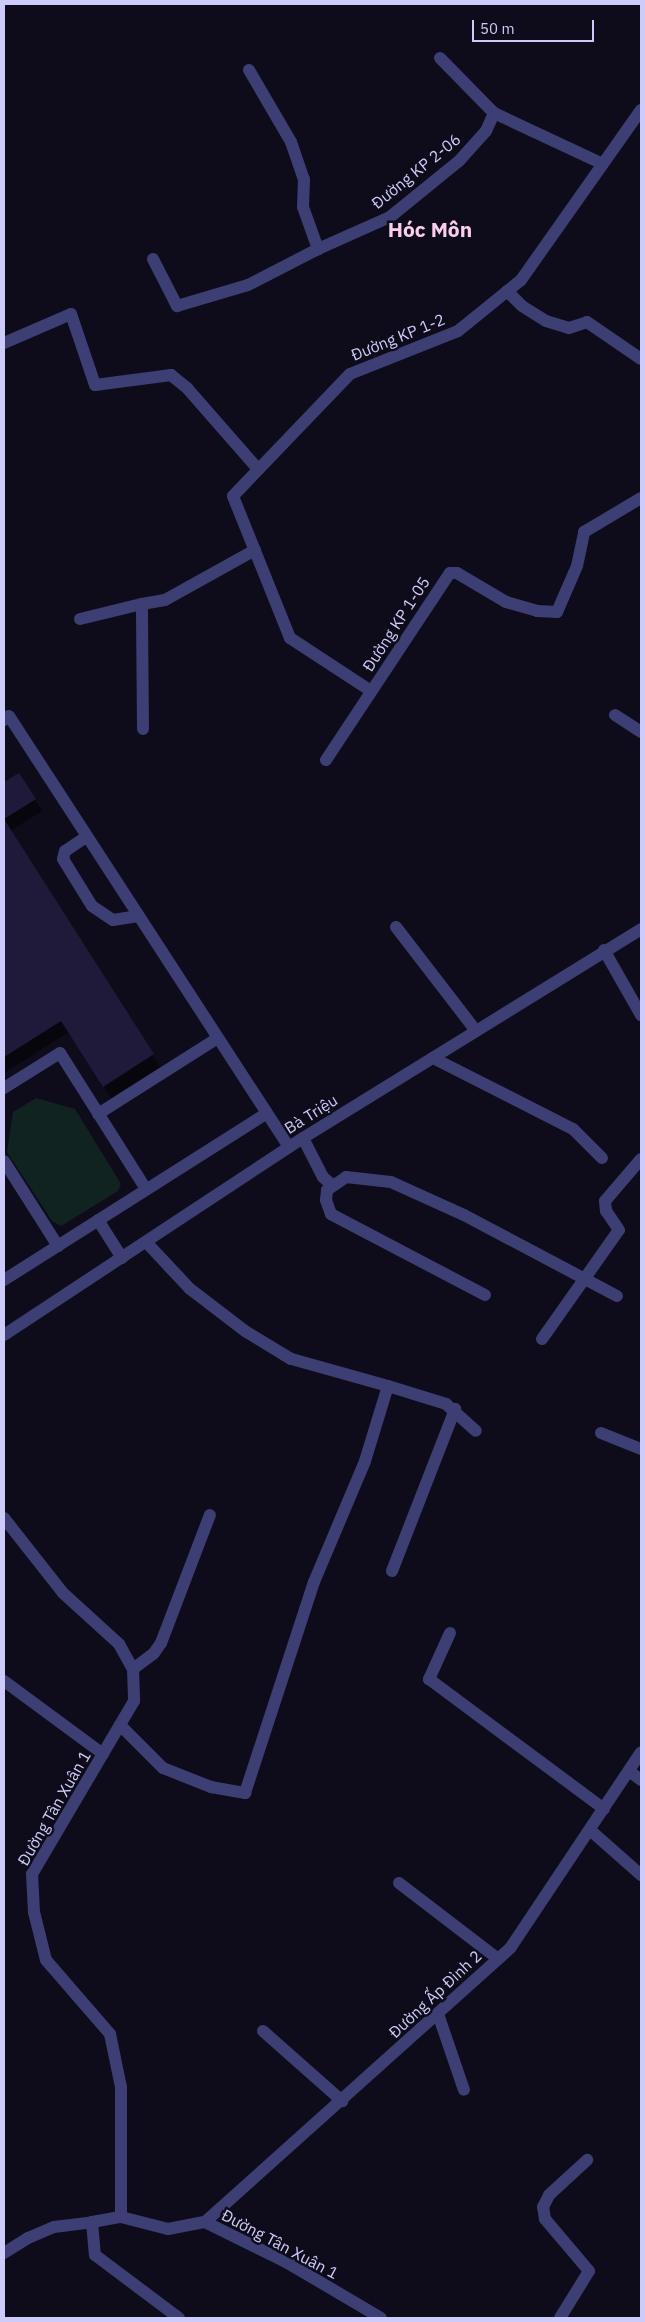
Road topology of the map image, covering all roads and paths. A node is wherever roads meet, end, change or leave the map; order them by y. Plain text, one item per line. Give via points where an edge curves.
1 (440, 58) dead end
2 (249, 70) dead end
3 (641, 110) edge
4 (494, 113) junction
5 (603, 164) junction
6 (318, 249) junction
7 (153, 259) dead end
8 (507, 291) junction
9 (4, 343) edge
10 (641, 359) edge
11 (258, 469) junction
12 (641, 498) edge
13 (254, 550) junction
14 (142, 604) junction
15 (80, 619) dead end
16 (372, 691) junction
17 (615, 715) dead end
18 (4, 720) edge
19 (143, 728) dead end
20 (641, 732) edge
21 (326, 760) dead end
22 (86, 837) junction
23 (137, 916) junction
24 (396, 926) dead end
25 (641, 929) edge
26 (604, 950) junction
27 (641, 1015) edge
28 (476, 1031) junction
29 (216, 1039) junction
30 (433, 1058) junction
31 (4, 1088) edge
32 (98, 1114) junction
33 (266, 1114) junction
34 (303, 1138) junction
35 (289, 1147) junction
36 (602, 1158) dead end
37 (641, 1159) edge
38 (6, 1168) edge
39 (332, 1185) junction
40 (146, 1189) junction
41 (98, 1220) junction
42 (146, 1242) junction
43 (58, 1246) junction
44 (122, 1258) junction
45 (588, 1278) junction
46 (4, 1280) edge
47 (485, 1295) dead end
48 (617, 1296) dead end
49 (4, 1335) edge
50 (542, 1339) dead end
51 (388, 1386) junction
52 (455, 1409) junction
53 (476, 1431) dead end
54 (601, 1433) dead end
55 (641, 1449) edge
56 (210, 1515) dead end
57 (4, 1518) edge
58 (392, 1571) dead end
59 (450, 1633) dead end
60 (132, 1669) junction
61 (4, 1681) edge
62 (120, 1725) junction
63 (641, 1752) edge
64 (103, 1754) junction
65 (629, 1770) junction
66 (641, 1780) edge
67 (604, 1809) junction
68 (590, 1830) junction
69 (641, 1875) edge
70 (399, 1883) dead end
71 (498, 1959) junction
72 (438, 2014) junction
73 (262, 2031) dead end
74 (464, 2090) dead end
75 (342, 2101) junction
76 (587, 2160) dead end
77 (121, 2217) junction
78 (92, 2222) junction
79 (206, 2222) junction
80 (4, 2253) edge
81 (373, 2316) edge
82 (179, 2318) edge
83 (560, 2318) edge

1 - 4 street
2 - 6 street via 291,142 304,180 302,207
3 - 5 street, Đường KP 1-2
4 - 5 street
4 - 6 street, Đường KP 2-06 via 486,131 459,161 390,218
5 - 8 street, Đường KP 1-2 via 521,280
6 - 7 street, Đường KP 2-06 via 248,285 177,306
8 - 10 street via 522,306 546,321 569,328 588,322
8 - 11 street, Đường KP 1-2 via 458,331 350,374
9 - 11 street via 71,314 95,385 170,375 187,388
11 - 13 street, Đường KP 1-2 via 233,496
12 - 16 street, Đường KP 1-05 via 584,532 577,566 557,612 537,611 506,602 457,573 450,573
13 - 14 street via 165,600
13 - 16 street, Đường KP 1-05 via 290,638
14 - 15 street
14 - 19 street
16 - 21 street, Đường KP 1-05
17 - 20 street
18 - 22 street via 9,716
22 - 23 street
22 - 23 street via 65,851 63,859 92,906 113,920
23 - 29 street
24 - 28 street
25 - 26 street, Bà Triệu
26 - 27 street
26 - 28 street, Bà Triệu
28 - 30 street, Bà Triệu
29 - 32 street
29 - 33 street
30 - 34 street, Bà Triệu
30 - 36 street via 573,1129
31 - 32 street via 60,1053
32 - 40 street
33 - 35 street
33 - 40 street
34 - 35 street, Bà Triệu
34 - 39 street via 323,1177
35 - 42 street, Bà Triệu
37 - 45 street via 605,1201 606,1211 619,1230
38 - 43 street
39 - 45 street via 346,1176 391,1182
39 - 47 street via 326,1193 331,1214
40 - 41 street
41 - 43 street
41 - 44 street
42 - 44 street, Bà Triệu
42 - 51 street via 190,1289 245,1331 291,1359
43 - 46 street
44 - 49 street, Bà Triệu
45 - 48 street
45 - 50 street
51 - 52 street
51 - 62 street via 365,1461 314,1582 245,1793 211,1788 163,1768
52 - 53 street
52 - 58 street
54 - 55 street
56 - 60 street via 161,1642 154,1653
57 - 60 street, Đường Tân Xuân 1 via 63,1593 118,1644
59 - 67 street via 429,1679
60 - 62 street, Đường Tân Xuân 1 via 134,1701
61 - 64 street
62 - 64 street, Đường Tân Xuân 1
63 - 65 street, Đường Ấp Đình 2
64 - 77 street, Đường Tân Xuân 1 via 32,1874 34,1912 46,1960 110,2034 121,2087
65 - 66 street
65 - 67 street, Đường Ấp Đình 2
67 - 68 street, Đường Ấp Đình 2
68 - 69 street
68 - 71 street, Đường Ấp Đình 2 via 511,1947
70 - 71 street
71 - 72 street, Đường Ấp Đình 2
72 - 74 street
72 - 75 street, Đường Ấp Đình 2
73 - 75 street
75 - 79 street, Đường Ấp Đình 2
76 - 83 street via 549,2195 543,2207 545,2219 589,2271
77 - 78 street
77 - 79 street, Đường Tân Xuân 1 via 168,2228
78 - 80 street via 54,2228 28,2238
78 - 82 street via 95,2255
79 - 81 street, Đường Tân Xuân 1 via 286,2262

